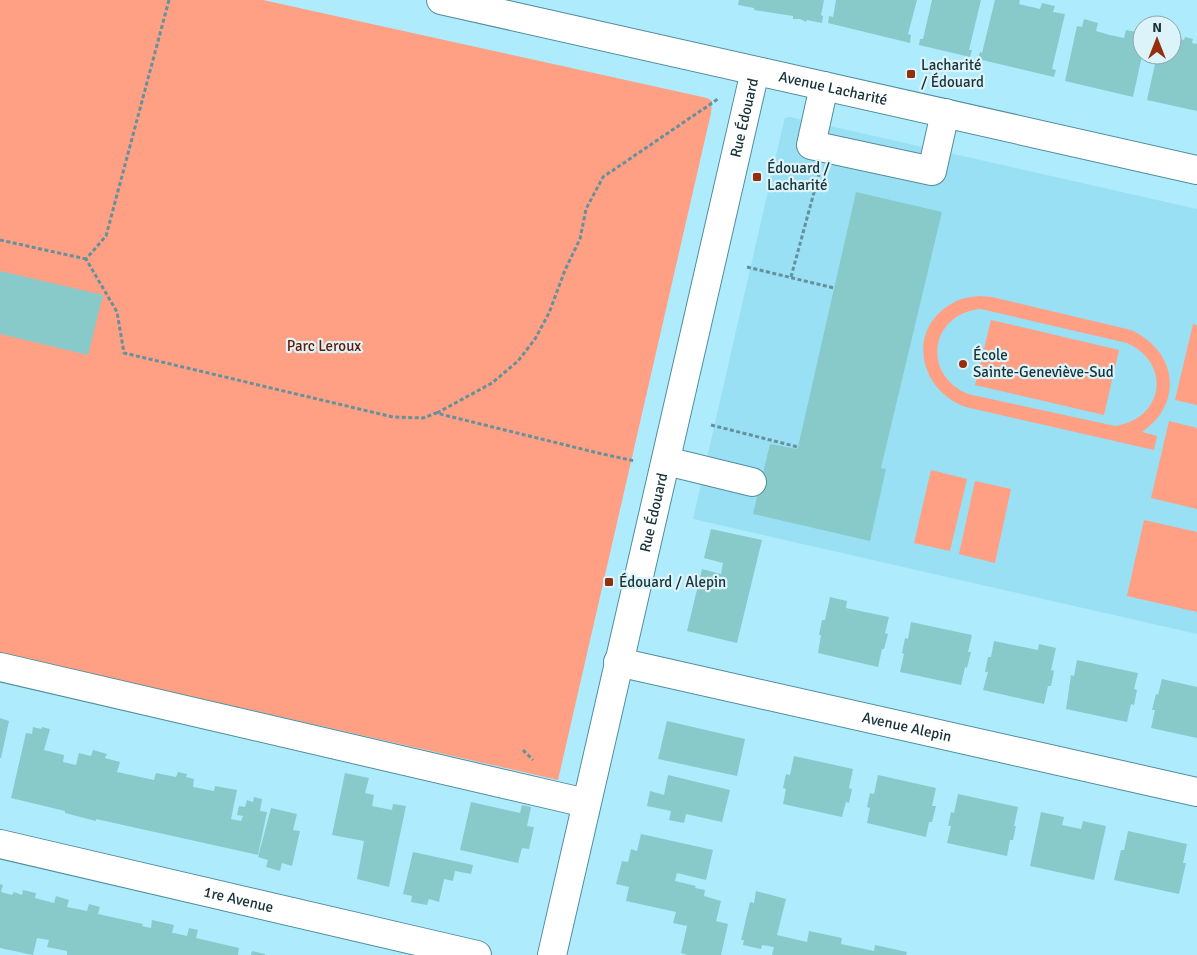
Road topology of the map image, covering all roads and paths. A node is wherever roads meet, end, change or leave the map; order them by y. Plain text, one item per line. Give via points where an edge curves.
1 (169, 0) edge
2 (441, 0) edge
3 (755, 71) junction
4 (824, 86) junction
5 (718, 99) dead end
6 (944, 114) junction
7 (1197, 170) edge
8 (817, 183) dead end
9 (0, 240) edge
10 (86, 259) junction
11 (746, 267) dead end
12 (791, 277) junction
13 (834, 288) dead end
14 (436, 413) junction
15 (711, 425) dead end
16 (798, 447) dead end
17 (635, 461) dead end
18 (666, 461) junction
19 (752, 482) dead end
20 (618, 662) junction
21 (0, 667) edge
22 (1197, 792) edge
23 (586, 803) junction
24 (0, 844) edge
25 (386, 944) edge
26 (477, 955) edge
27 (552, 955) edge

1 - 10 path via 106,236
2 - 3 street, Avenue Lacharité
3 - 4 street, Avenue Lacharité
3 - 18 street, Rue Édouard
4 - 6 street, Avenue Lacharité
4 - 6 street via 811,145 932,171
5 - 14 path via 603,178 586,208 580,239 536,340 492,383
6 - 7 street, Avenue Lacharité
8 - 12 path
9 - 10 path
10 - 14 path via 117,312 124,353 394,417 424,418
11 - 12 path
12 - 13 path
14 - 17 path
15 - 16 path
18 - 19 street
18 - 20 street, Rue Édouard
20 - 22 street, Avenue Alepin
20 - 23 street, Rue Édouard
21 - 23 street
23 - 27 street, Rue Édouard
24 - 25 street, 1re Avenue
25 - 26 street, 1re Avenue

